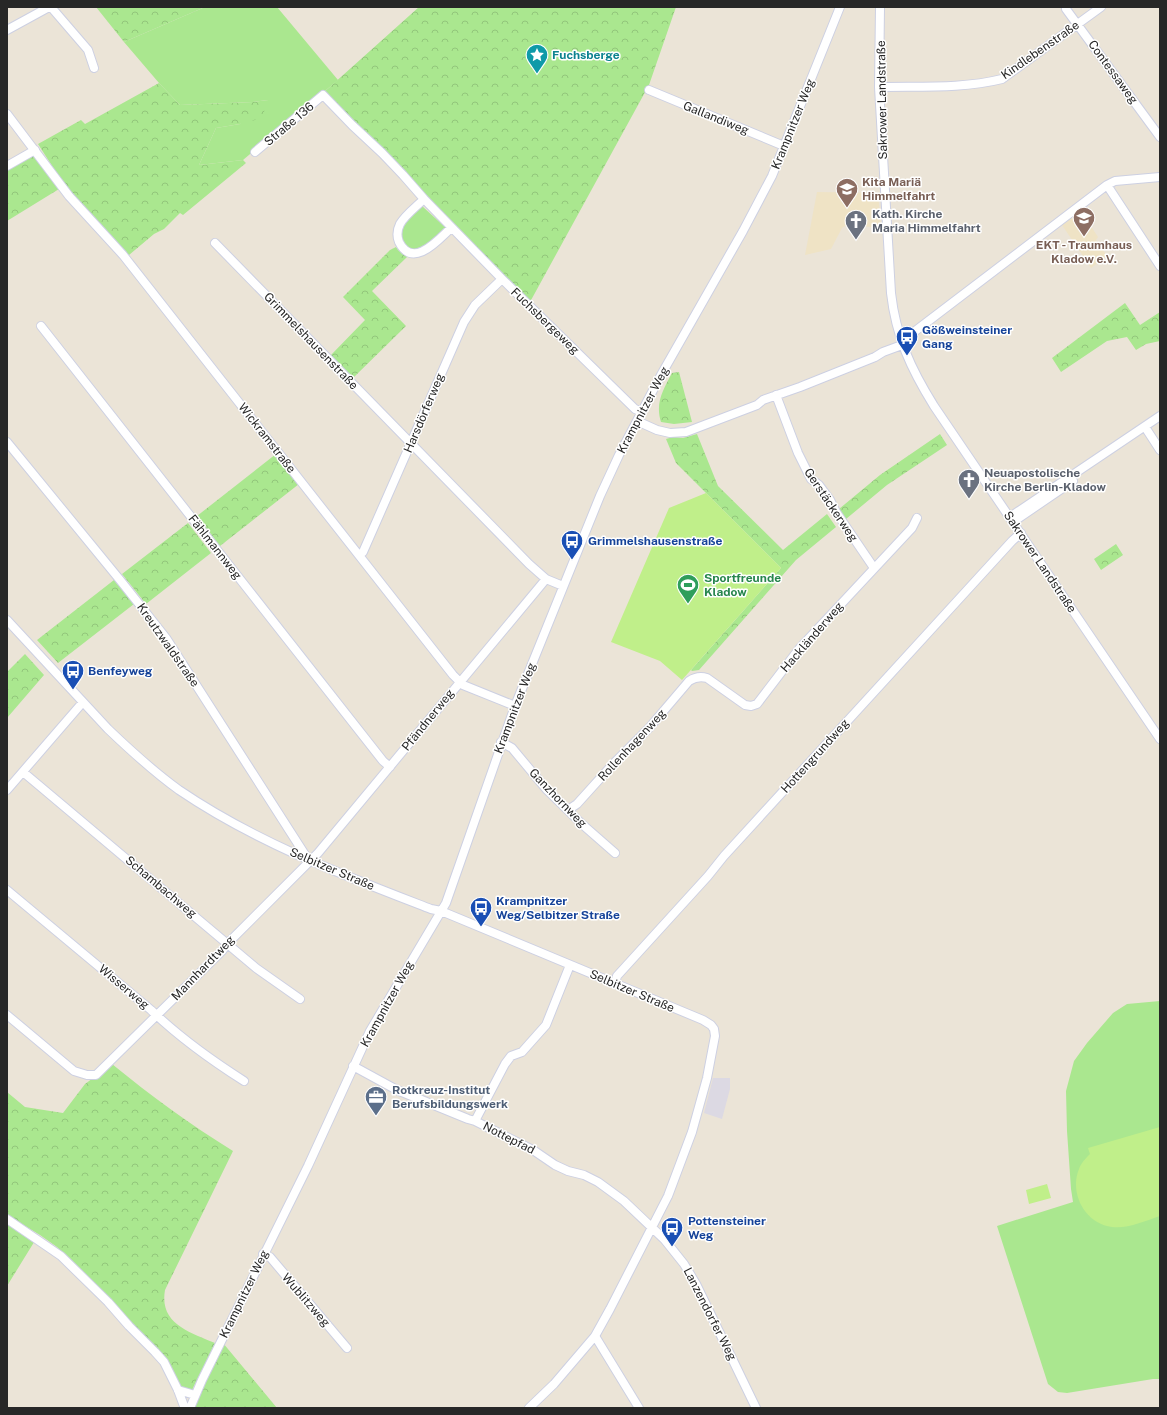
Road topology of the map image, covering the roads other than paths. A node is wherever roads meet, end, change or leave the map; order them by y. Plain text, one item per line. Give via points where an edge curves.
1 (50, 7) edge
2 (840, 7) edge
3 (880, 7) edge
4 (1066, 7) edge
5 (1101, 7) edge
6 (1077, 24) junction
7 (7, 30) edge
8 (94, 68) dead end
9 (879, 87) junction
10 (649, 90) dead end
11 (323, 95) joint
12 (7, 114) edge
13 (1160, 137) edge
14 (784, 146) junction
15 (35, 150) junction
16 (255, 152) dead end
17 (7, 166) edge
18 (1160, 177) edge
19 (1107, 185) junction
20 (424, 199) junction
21 (451, 228) junction
22 (215, 243) dead end
23 (1160, 266) edge
24 (502, 279) junction
25 (41, 326) dead end
26 (901, 342) junction
27 (776, 395) junction
28 (642, 412) junction
29 (1160, 416) edge
30 (637, 421) junction
31 (1145, 427) junction
32 (7, 442) edge
33 (411, 442) junction
34 (1160, 450) edge
35 (917, 518) dead end
36 (1011, 519) junction
37 (1021, 533) junction
38 (359, 555) junction
39 (874, 568) junction
40 (546, 580) junction
41 (563, 586) junction
42 (7, 620) edge
43 (694, 678) joint
44 (460, 682) junction
45 (82, 702) junction
46 (515, 706) junction
47 (1160, 739) edge
48 (501, 742) junction
49 (390, 767) junction
50 (23, 772) junction
51 (7, 790) edge
52 (568, 810) junction
53 (615, 853) dead end
54 (310, 861) junction
55 (7, 890) edge
56 (441, 911) junction
57 (227, 944) junction
58 (570, 965) junction
59 (614, 984) junction
60 (300, 999) dead end
61 (7, 1015) edge
62 (157, 1015) junction
63 (353, 1066) junction
64 (244, 1081) dead end
65 (475, 1121) junction
66 (7, 1219) edge
67 (653, 1227) junction
68 (264, 1254) junction
69 (595, 1336) junction
70 (347, 1348) dead end
71 (178, 1390) junction
72 (195, 1396) junction
73 (189, 1408) edge
74 (529, 1408) edge
75 (639, 1408) edge
76 (756, 1408) edge

1 - 7 street
1 - 8 street via 88,50
2 - 14 street, Krampnitzer Weg
3 - 9 street, Sakrower Landstraße
4 - 6 street, Contessaweg
5 - 6 street, Kindlebenstraße
6 - 9 street, Kindlebenstraße via 1002,79 964,86
6 - 13 street, Contessaweg
9 - 26 street, Sakrower Landstraße via 891,293
10 - 14 street, Gallandiweg
11 - 16 street, Straße 136
11 - 20 street, Fuchsbergeweg
12 - 15 street, Wickramstraße
14 - 28 street, Krampnitzer Weg via 759,201
15 - 17 street
15 - 38 street, Wickramstraße via 69,196 123,255
18 - 19 street
19 - 23 street
19 - 26 street
20 - 21 street, Fuchsbergeweg
20 - 21 street via 400,224 397,236 404,248 410,252 421,252 428,249
21 - 24 street, Fuchsbergeweg
22 - 33 street, Grimmelshausenstraße
24 - 28 street, Fuchsbergeweg via 635,409
24 - 33 street, Harsdörferweg via 475,305 464,322
25 - 49 street, Fählmannweg
26 - 27 street via 800,387
26 - 36 street, Sakrower Landstraße via 923,389
27 - 30 street via 757,405 686,432 657,430
27 - 39 street, Gerstäckerweg via 811,479 830,500
28 - 30 street, Krampnitzer Weg
29 - 31 street
30 - 41 street, Krampnitzer Weg via 600,496
31 - 34 street
31 - 36 street
32 - 54 street, Kreutzwaldstraße via 166,638
33 - 38 street, Harsdörferweg via 363,552
33 - 40 street, Grimmelshausenstraße
35 - 39 street, Hackländerweg via 912,528
36 - 37 street, Sakrower Landstraße
37 - 47 street, Sakrower Landstraße
37 - 59 street, Hottengrundweg via 724,856 617,976
38 - 44 street, Wickramstraße
39 - 43 street, Hackländerweg via 799,649 764,697 754,706 746,705 707,678
40 - 41 street, Grimmelshausenstraße
40 - 44 street, Pfändnerweg
41 - 46 street, Krampnitzer Weg
42 - 45 street, Selbitzer Straße
43 - 52 street, Rollenhagenweg via 577,804
44 - 46 street, Wickramstraße
44 - 49 street, Pfändnerweg
45 - 50 street
45 - 54 street, Selbitzer Straße via 126,746 178,789 241,828
46 - 48 street, Krampnitzer Weg
48 - 52 street, Ganzhornweg via 512,748 547,790
48 - 56 street, Krampnitzer Weg via 446,903
49 - 54 street, Pfändnerweg
50 - 51 street
50 - 57 street, Schambachweg
52 - 53 street, Ganzhornweg
54 - 56 street, Selbitzer Straße
54 - 57 street, Mannhardtweg
55 - 62 street, Wisserweg
56 - 58 street, Selbitzer Straße
56 - 63 street, Krampnitzer Weg via 388,998
57 - 60 street, Schambachweg
57 - 62 street, Mannhardtweg
58 - 59 street, Selbitzer Straße
58 - 65 street via 546,1025 522,1052 511,1056 505,1064
59 - 67 street, Selbitzer Straße via 703,1020 714,1029 714,1046 708,1078 692,1132 676,1178
61 - 62 street, Mannhardtweg via 74,1071 87,1075 96,1075
62 - 64 street, Wisserweg via 203,1053
63 - 65 street, Nottepfad via 404,1092
63 - 68 street, Krampnitzer Weg via 308,1166
65 - 67 street, Nottepfad via 533,1150 555,1165 598,1182
66 - 71 street via 61,1256 108,1302 164,1362
67 - 69 street
67 - 76 street, Lanzendorfer Weg via 672,1248 696,1284
68 - 70 street, Wublitzweg via 270,1257
68 - 72 street, Krampnitzer Weg
69 - 74 street via 554,1384
69 - 75 street
71 - 72 street
71 - 73 street via 184,1406
72 - 73 street, Krampnitzer Weg

